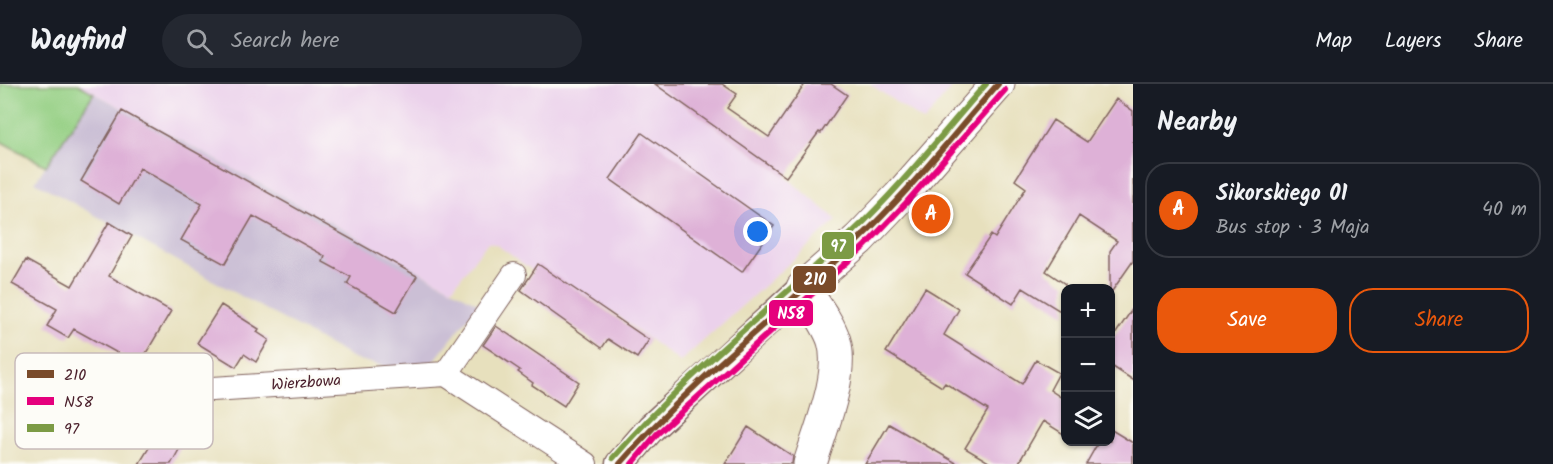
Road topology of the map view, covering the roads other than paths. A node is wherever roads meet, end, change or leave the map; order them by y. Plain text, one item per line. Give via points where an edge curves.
1 (998, 84) edge
2 (514, 275) dead end
3 (803, 288) junction
4 (446, 374) junction
5 (213, 390) edge
6 (585, 464) edge
7 (620, 464) edge
8 (810, 464) edge

1 - 3 main road via 891,206
2 - 4 street
3 - 7 street via 651,428
3 - 8 main road via 828,328 836,352 834,383
4 - 5 street, Wierzbowa
4 - 6 street

